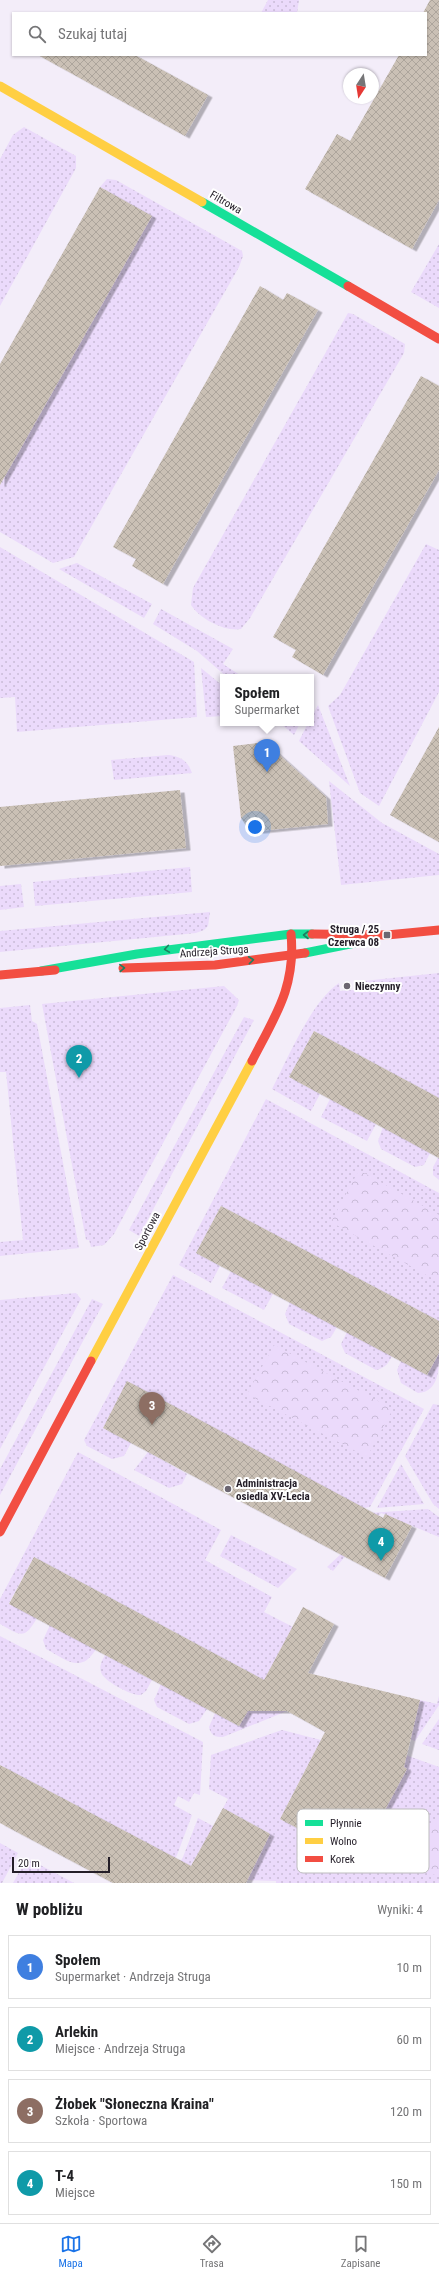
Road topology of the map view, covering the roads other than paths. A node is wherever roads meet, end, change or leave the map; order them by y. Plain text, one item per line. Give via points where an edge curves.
1 (0, 86) edge
2 (439, 339) edge
3 (439, 930) edge
4 (291, 934) junction
5 (387, 935) junction
6 (293, 956) junction
7 (41, 971) junction
8 (0, 975) edge
9 (0, 1532) edge

1 - 2 street, Filtrowa
3 - 5 street, Andrzeja Struga
5 -> 4 street, Andrzeja Struga
4 - 6 street, Sportowa
4 -> 7 street, Andrzeja Struga via 145,952
5 - 6 street, Andrzeja Struga
7 -> 6 street, Andrzeja Struga via 215,965
6 - 9 street, Sportowa via 284,1000
7 - 8 street, Andrzeja Struga

